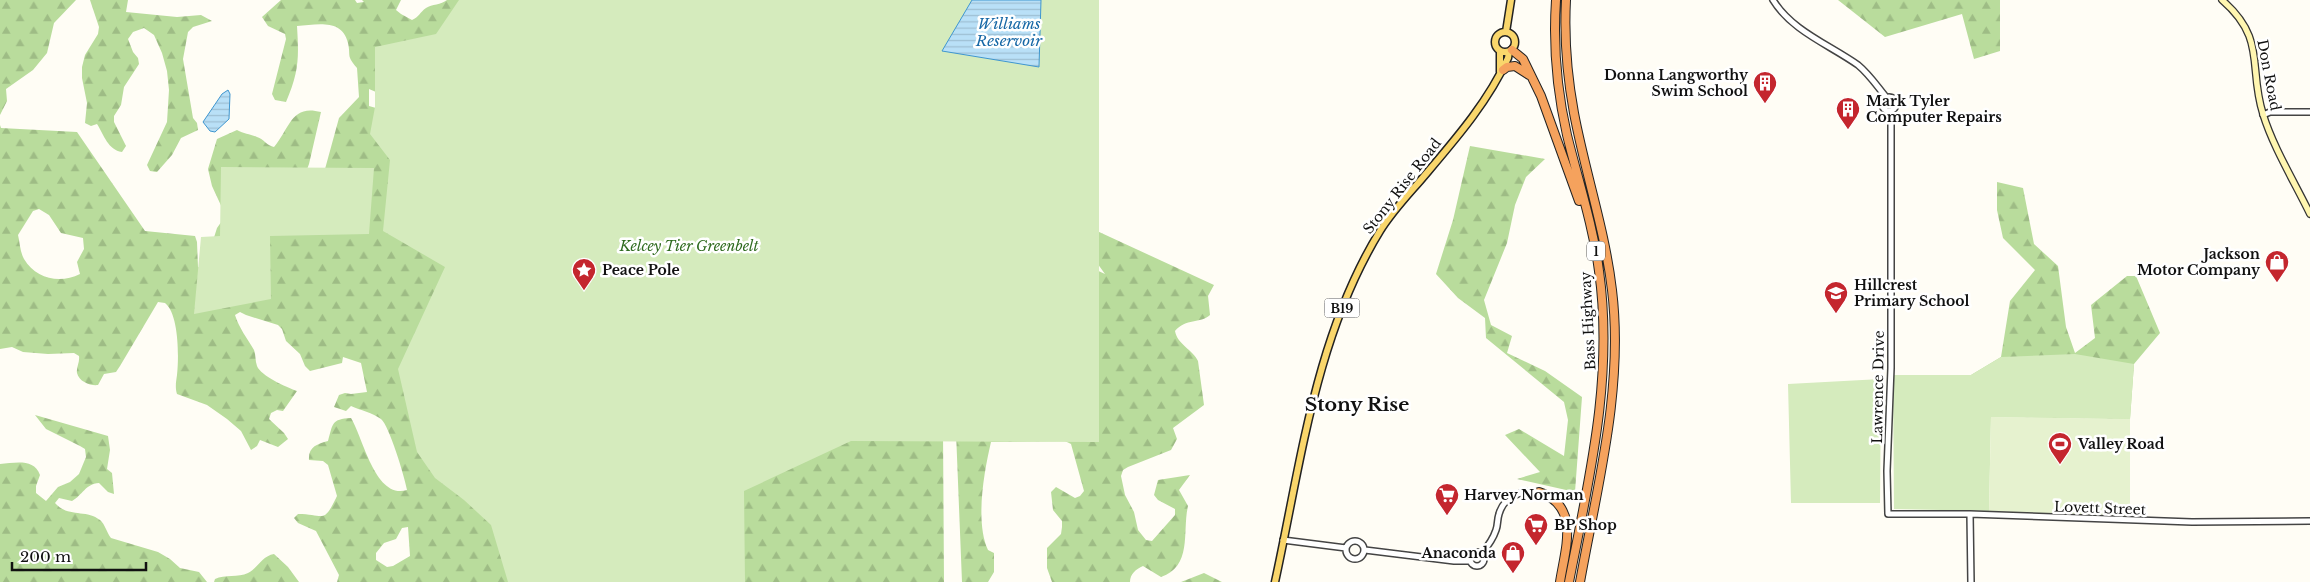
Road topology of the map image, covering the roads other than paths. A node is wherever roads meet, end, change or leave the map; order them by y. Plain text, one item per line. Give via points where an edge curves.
1 (1511, 0) edge
2 (1556, 0) edge
3 (1566, 0) edge
4 (1773, 0) edge
5 (2222, 0) edge
6 (1506, 32) junction
7 (1500, 51) junction
8 (1510, 51) junction
9 (1501, 73) junction
10 (1531, 77) junction
11 (1886, 97) junction
12 (1891, 111) junction
13 (2310, 112) edge
14 (2263, 114) junction
15 (2310, 214) edge
16 (1596, 253) junction
17 (1539, 492) joint
18 (1888, 514) joint
19 (1970, 514) junction
20 (2310, 521) edge
21 (1284, 540) junction
22 (1346, 548) junction
23 (1365, 550) junction
24 (1482, 553) junction
25 (1470, 561) junction
26 (1274, 582) edge
27 (1560, 582) edge
28 (1568, 582) edge
29 (1580, 582) edge
30 (1970, 582) edge

1 - 6 main road, B19
2 - 16 highway, Bass Highway / 1 via 1556,56 1561,105
3 - 29 highway, Bass Highway / 1 via 1564,26 1569,83 1581,149 1607,255 1614,318 1613,387
4 - 11 street via 1787,18 1859,66
5 - 14 main road, Don Road via 2246,28 2252,43
6 - 7 main road, B19 via 1496,39
6 - 8 main road, B19 via 1515,40
7 - 8 main road
7 - 9 main road, Stony Rise Road / B19
8 - 9 main road, Stony Rise Road / B19
8 - 10 highway via 1521,57
9 - 10 highway via 1507,67 1515,66
9 - 21 main road, Stony Rise Road / B19 via 1485,101 1382,229 1362,263 1335,325 1318,380
10 - 16 highway via 1541,96
11 - 12 street via 1896,102
11 - 12 street via 1881,102 1882,107
12 - 18 street, Lawrence Drive
13 - 14 street
14 - 15 main road, Don Road
16 - 28 highway, Bass Highway / 1 via 1604,317 1602,398
17 - 24 street via 1521,492 1504,504 1494,537
17 - 27 highway via 1558,502 1566,515 1568,530
18 - 19 street, Lovett Street
19 - 20 street, Lovett Street via 2192,522
19 - 30 street
21 - 22 street
21 - 26 main road, Stony Rise Road / B19
22 - 23 street via 1355,541 1363,544
22 - 23 street via 1354,560 1360,558
23 - 25 street
24 - 25 street via 1474,553
24 - 25 street via 1485,559 1481,566

